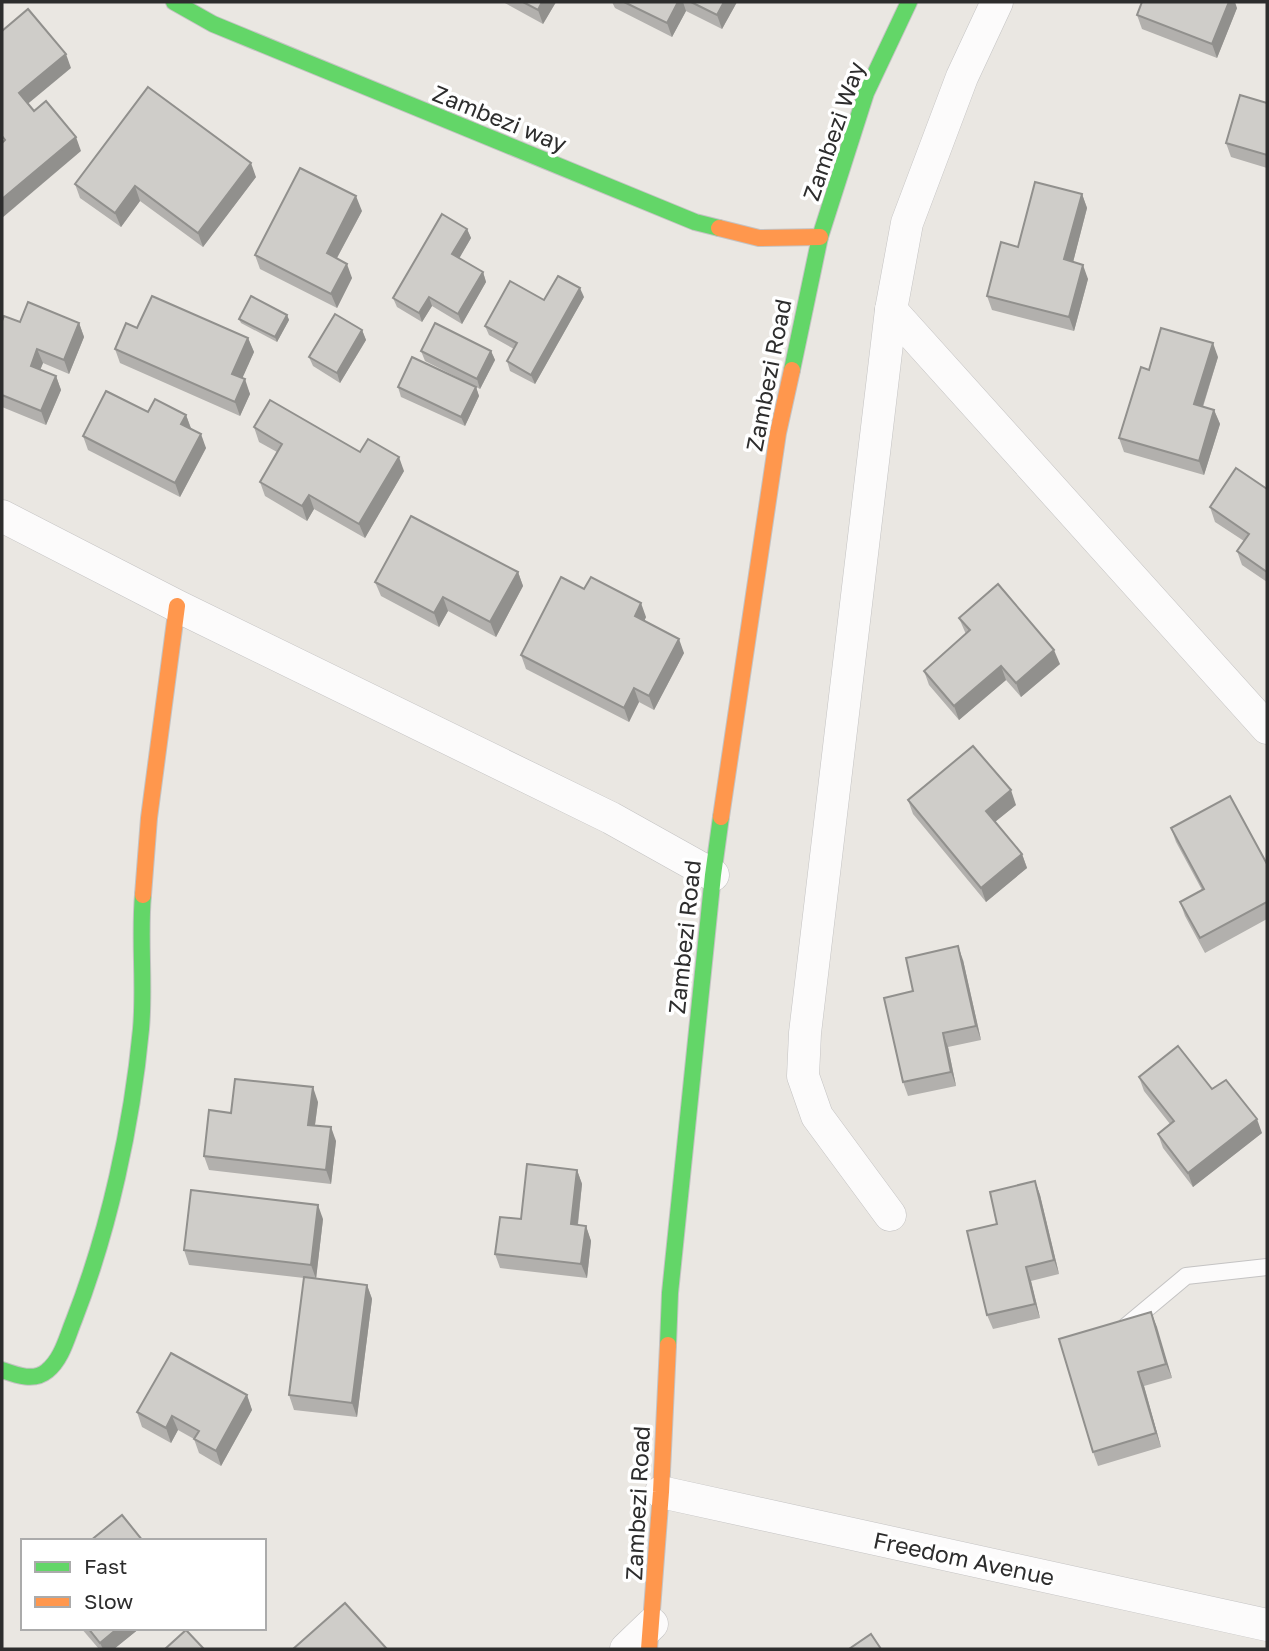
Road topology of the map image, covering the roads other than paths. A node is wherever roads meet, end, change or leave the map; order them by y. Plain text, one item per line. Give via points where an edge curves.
1 (174, 2) edge
2 (909, 2) edge
3 (997, 2) edge
4 (820, 237) junction
5 (891, 310) junction
6 (2, 516) edge
7 (177, 606) junction
8 (1267, 728) edge
9 (713, 875) junction
10 (890, 1215) dead end
11 (1267, 1267) edge
12 (1125, 1327) edge
13 (2, 1370) edge
14 (661, 1492) junction
15 (1267, 1625) edge
16 (650, 1637) edge
17 (626, 1649) edge

1 - 4 street, Zambezi way via 213,24 695,222 759,238
2 - 4 street, Zambezi Way via 866,93
3 - 5 street via 962,77 907,223
4 - 9 street, Zambezi Road via 778,433
5 - 8 street
5 - 10 street via 803,1076 817,1116
6 - 7 street
7 - 9 street via 611,818
7 - 13 street via 149,818 140,927 141,1026 130,1123 91,1276 60,1356 46,1373 26,1378
9 - 14 street, Zambezi Road via 670,1293
11 - 12 lane via 1186,1276
14 - 15 street, Freedom Avenue
14 - 16 street, Zambezi Road
16 - 17 street

